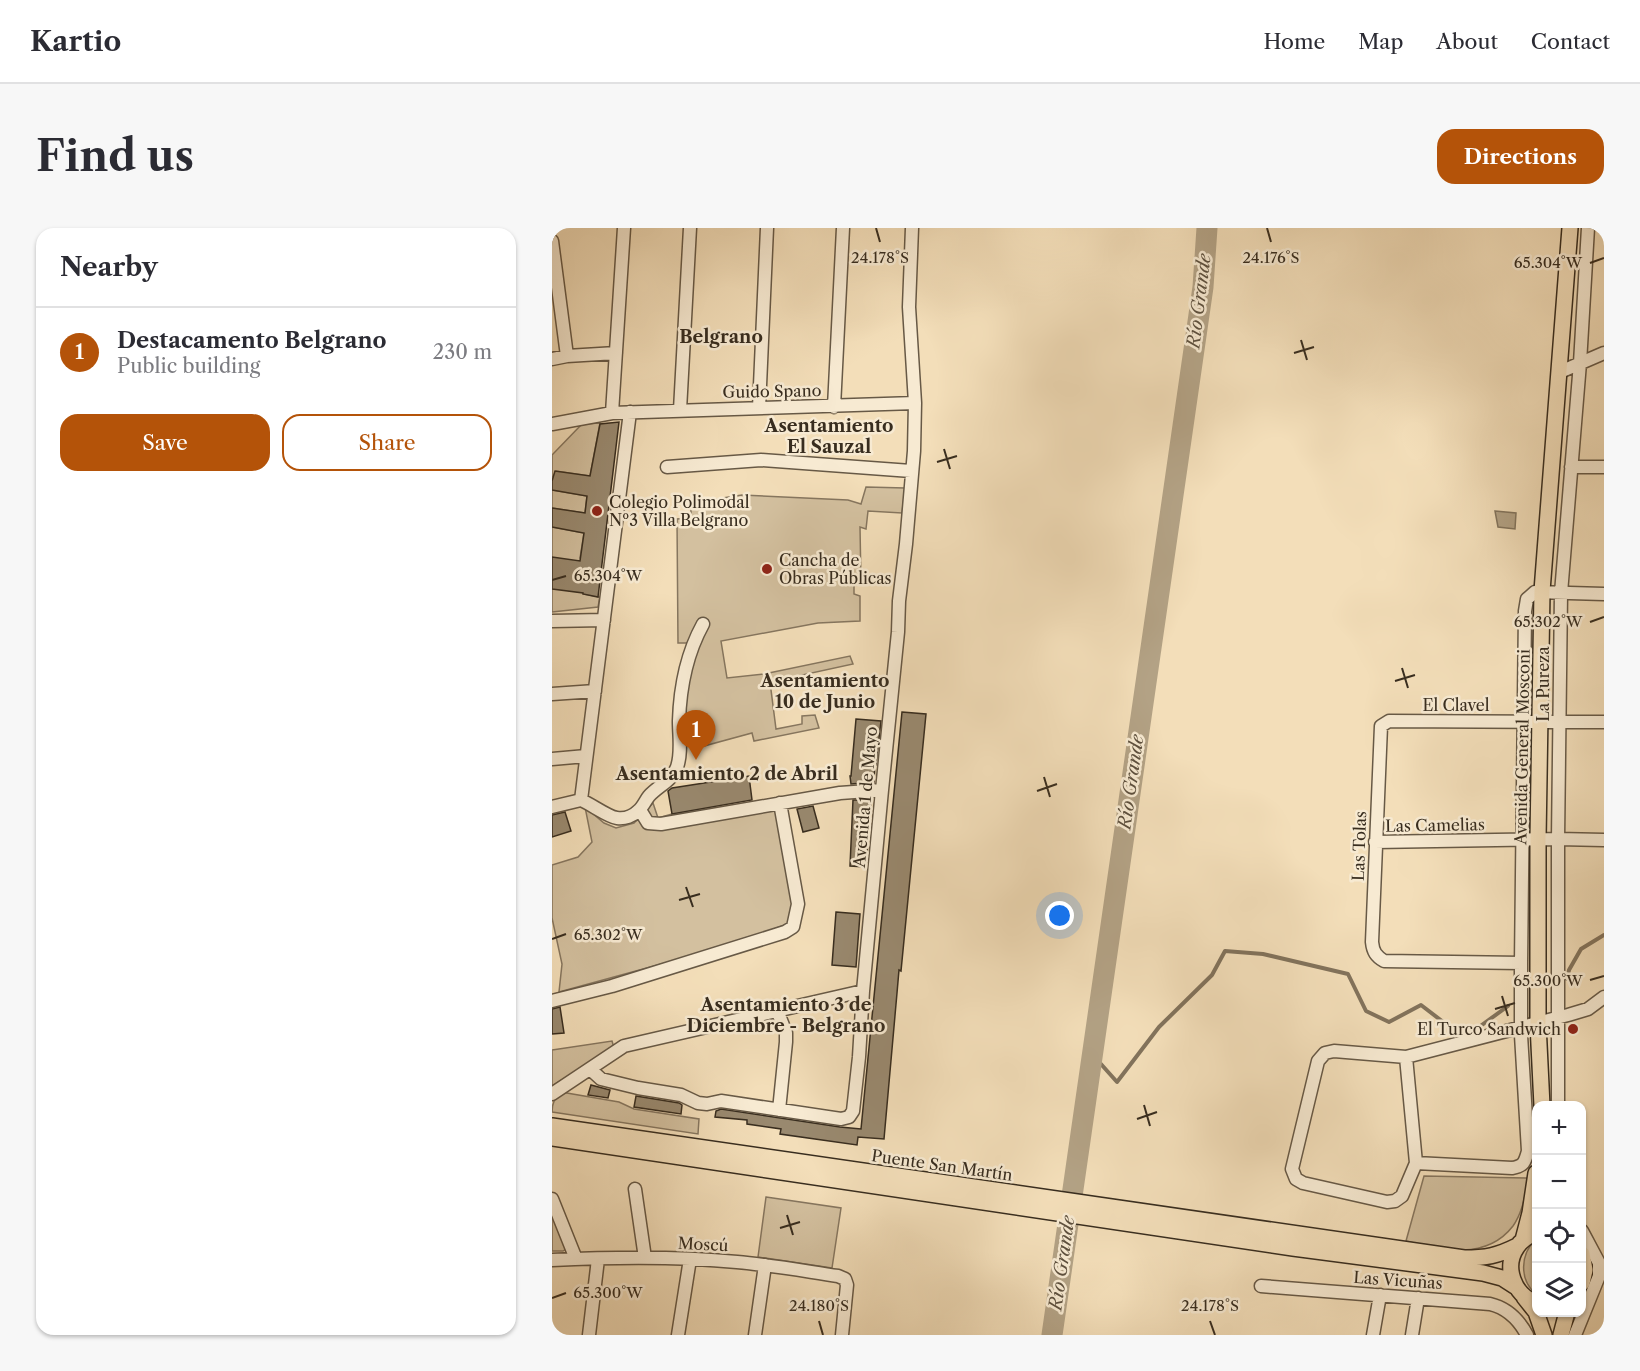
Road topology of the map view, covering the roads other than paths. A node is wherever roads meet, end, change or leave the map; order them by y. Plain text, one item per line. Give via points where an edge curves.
1 (624, 228) edge
2 (690, 228) edge
3 (767, 228) edge
4 (843, 228) edge
5 (912, 228) edge
6 (1570, 228) edge
7 (1588, 228) edge
8 (552, 241) edge
9 (616, 353) junction
10 (1604, 353) edge
11 (567, 356) junction
12 (552, 359) edge
13 (1580, 363) junction
14 (1560, 372) junction
15 (915, 403) junction
16 (834, 406) junction
17 (759, 408) junction
18 (680, 410) junction
19 (630, 412) junction
20 (612, 413) junction
21 (552, 424) edge
22 (667, 467) dead end
23 (1571, 467) junction
24 (1604, 467) edge
25 (911, 471) junction
26 (1542, 591) junction
27 (1561, 593) junction
28 (1604, 594) edge
29 (604, 620) junction
30 (552, 621) edge
31 (703, 624) dead end
32 (595, 691) junction
33 (552, 694) edge
34 (1524, 722) junction
35 (1540, 722) junction
36 (1560, 722) junction
37 (1604, 722) edge
38 (1381, 726) joint
39 (586, 756) junction
40 (552, 759) edge
41 (882, 790) junction
42 (581, 800) junction
43 (780, 803) junction
44 (552, 807) edge
45 (640, 810) junction
46 (1538, 839) junction
47 (1558, 839) junction
48 (1522, 840) junction
49 (1604, 840) edge
50 (1375, 842) junction
51 (1521, 963) junction
52 (863, 991) junction
53 (1604, 997) edge
54 (552, 1001) edge
55 (777, 1010) junction
56 (1557, 1018) junction
57 (1538, 1024) junction
58 (1521, 1028) junction
59 (1406, 1057) junction
60 (590, 1069) junction
61 (552, 1094) edge
62 (1541, 1101) edge
63 (1558, 1101) edge
64 (779, 1110) junction
65 (552, 1126) edge
66 (580, 1136) junction
67 (552, 1138) edge
68 (1416, 1163) junction
69 (635, 1189) dead end
70 (552, 1199) edge
71 (1532, 1200) edge
72 (1526, 1239) edge
73 (1586, 1240) edge
74 (1295, 1241) junction
75 (645, 1258) junction
76 (576, 1259) junction
77 (598, 1259) junction
78 (690, 1259) junction
79 (1586, 1259) edge
80 (552, 1260) edge
81 (765, 1265) junction
82 (1601, 1269) edge
83 (1586, 1280) edge
84 (1261, 1286) dead end
85 (1519, 1291) junction
86 (1380, 1295) junction
87 (1418, 1298) junction
88 (1532, 1300) edge
89 (1566, 1317) edge
90 (1525, 1331) edge
91 (589, 1335) edge
92 (678, 1335) edge
93 (755, 1335) edge
94 (842, 1335) edge
95 (1373, 1335) edge
96 (1412, 1335) edge
97 (1544, 1335) edge
98 (1561, 1335) edge
99 (1575, 1335) edge

1 - 9 street
2 - 18 street
3 - 17 street
4 - 16 street
5 - 15 street, Avenida 1 de Mayo via 909,307
6 - 14 main road, Avenida General Mosconi
7 - 13 street, La Pureza
8 - 11 street
9 - 11 street
9 - 20 street
10 - 13 street
11 - 12 street
13 - 14 street
13 - 23 street, La Pureza
14 - 26 main road, Avenida General Mosconi
15 - 16 street, Guido Spano
15 - 25 street, Avenida 1 de Mayo
16 - 17 street, Guido Spano
17 - 18 street, Guido Spano
18 - 19 street, Guido Spano
19 - 20 street, Guido Spano
19 - 29 street
20 - 21 street, Guido Spano
22 - 25 street via 761,460
23 - 24 street
23 - 27 street, La Pureza
25 - 41 street, Avenida 1 de Mayo
26 - 27 street
26 - 34 street via 1527,599 1525,611
26 - 35 main road, Avenida General Mosconi
27 - 28 street
27 - 36 street, La Pureza
29 - 30 street
29 - 32 street
31 - 45 street via 694,640 683,683 676,770
32 - 33 street
32 - 39 street
34 - 35 street, El Clavel
34 - 38 street, El Clavel via 1389,721
34 - 48 street
35 - 36 street, El Clavel
35 - 46 main road, Avenida General Mosconi
36 - 37 street, El Clavel
36 - 47 street, La Pureza
38 - 50 street, Las Tolas
39 - 40 street
39 - 42 street
41 - 43 street
41 - 52 street, Avenida 1 de Mayo
42 - 44 street
42 - 45 street via 620,819
43 - 45 street via 661,824 648,823
43 - 54 street via 798,904 793,927 711,956
46 - 47 street, Las Camelias
46 - 48 street, Las Camelias
46 - 57 main road, Avenida General Mosconi
47 - 49 street, Las Camelias
47 - 56 street, La Pureza
48 - 50 street, Las Camelias
48 - 51 street
50 - 51 street, Las Tolas via 1373,949 1377,957 1384,962
51 - 58 street
52 - 55 street
52 - 64 street, Avenida 1 de Mayo via 859,1057 849,1117
53 - 56 street via 1588,1009
55 - 60 street via 624,1046
55 - 64 street via 786,1033
56 - 57 street
56 - 63 street, La Pureza
57 - 58 street
57 - 62 main road, Avenida General Mosconi
58 - 59 street
58 - 68 street via 1528,1150 1525,1161 1512,1168
59 - 68 street
59 - 68 street via 1325,1053 1318,1060 1292,1169 1296,1179 1303,1183 1387,1202 1402,1196
60 - 61 street
60 - 64 street via 601,1079 681,1095 698,1103 720,1101
65 - 66 main road
66 - 67 main road
66 - 74 main road, Puente San Martín
69 - 75 street
70 - 76 street
71 - 72 main road
72 - 74 main road via 1506,1252 1486,1258
72 - 85 main road via 1512,1256 1510,1267
73 - 82 street
74 - 85 main road via 1484,1273 1502,1278
75 - 77 street, Moscú
75 - 78 street, Moscú
76 - 77 street, Moscú
76 - 80 street, Moscú
77 - 91 street
78 - 81 street, Moscú
78 - 92 street
79 - 82 street
81 - 93 street
81 - 94 street, Moscú via 844,1279 847,1285
82 - 83 street
82 - 99 street
84 - 86 street, Las Vicuñas
85 - 88 main road
85 - 97 main road via 1536,1312
86 - 87 street, Las Vicuñas
86 - 95 street
87 - 90 street, Las Vicuñas via 1501,1306
87 - 96 street
89 - 98 main road

